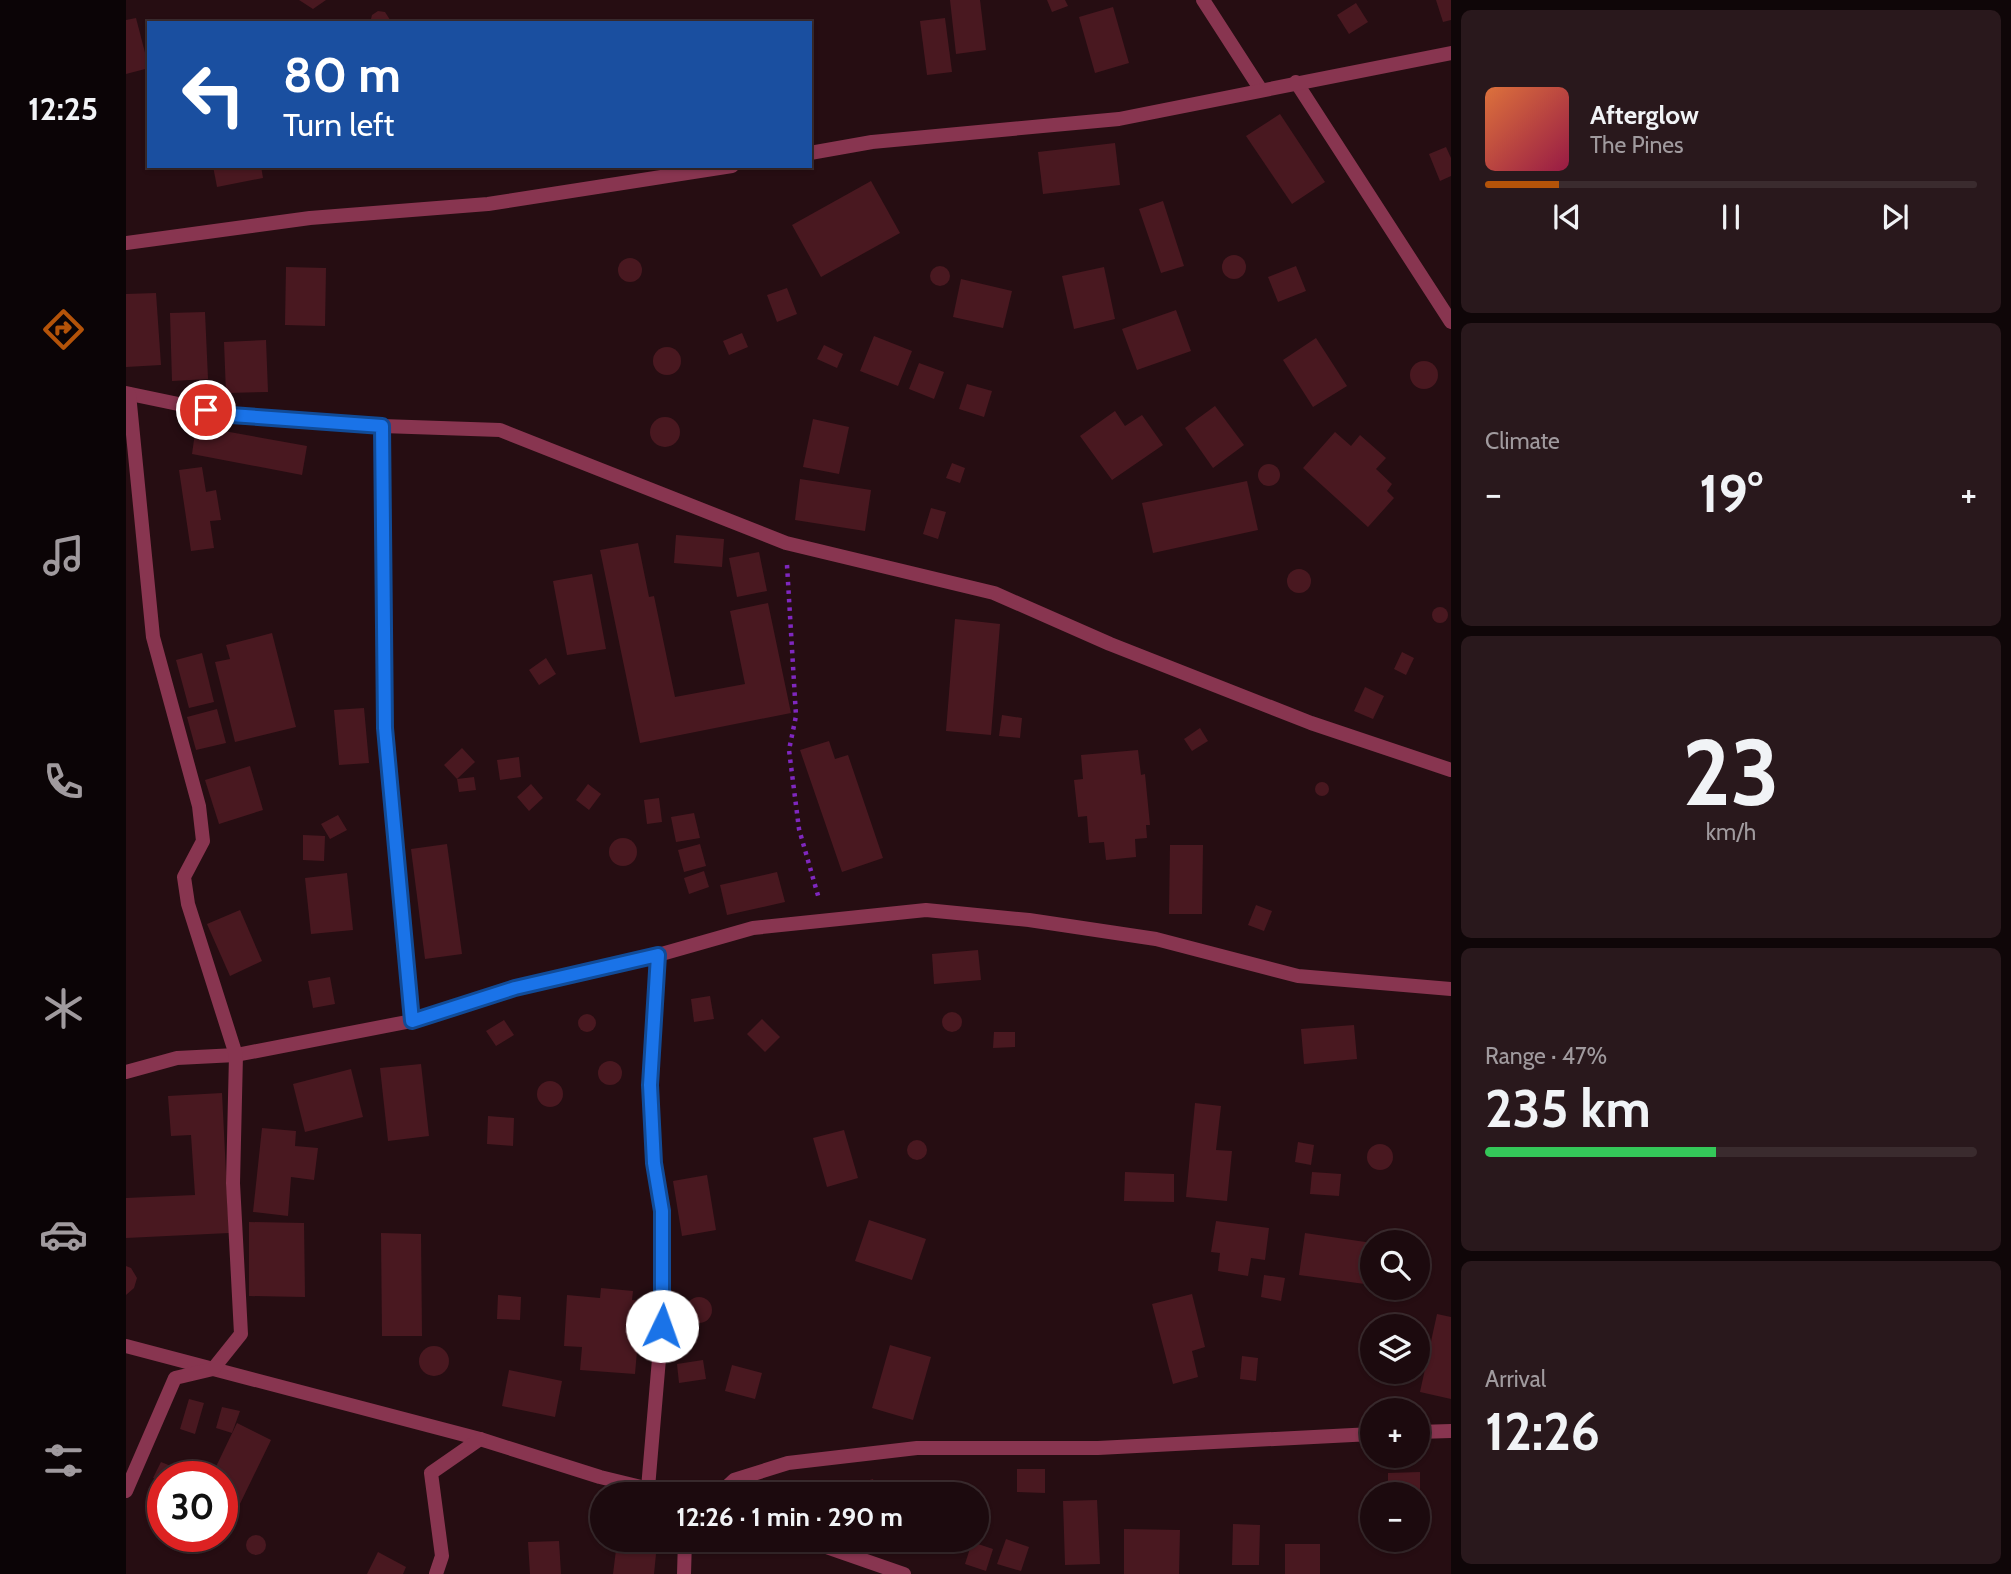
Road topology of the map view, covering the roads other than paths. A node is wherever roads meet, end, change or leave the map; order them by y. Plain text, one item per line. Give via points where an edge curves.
1 (1203, 0) edge
2 (1451, 52) edge
3 (1296, 82) junction
4 (1261, 90) junction
5 (812, 153) edge
6 (719, 168) edge
7 (126, 243) edge
8 (1451, 321) edge
9 (128, 394) edge
10 (382, 426) junction
11 (1451, 770) edge
12 (658, 955) junction
13 (1451, 989) edge
14 (412, 1021) junction
15 (236, 1055) junction
16 (126, 1072) edge
17 (126, 1346) edge
18 (213, 1369) junction
19 (1451, 1431) edge
20 (1430, 1432) edge
21 (1360, 1435) edge
22 (480, 1439) junction
23 (622, 1482) edge
24 (649, 1482) edge
25 (732, 1482) edge
26 (126, 1491) edge
27 (685, 1552) edge
28 (841, 1552) edge
29 (436, 1574) edge
30 (684, 1574) edge
31 (904, 1574) edge

1 - 4 street
2 - 3 street
3 - 4 street
3 - 8 street
4 - 5 street via 1119,119 872,142
6 - 7 street via 488,204 310,218
9 - 10 street via 231,415
9 - 15 street via 153,637 199,806 203,841 184,877 188,904
10 - 11 street via 500,430 786,543 994,593 1311,723
10 - 14 street via 385,728
12 - 13 street via 753,928 926,909 1156,939 1298,976
12 - 14 street via 515,988
12 - 24 street via 650,1085 662,1211 664,1300
14 - 15 street
15 - 16 street via 177,1058
15 - 18 street via 233,1183 241,1334
17 - 18 street
18 - 22 street
18 - 26 street via 176,1378
19 - 20 street
21 - 25 street via 1098,1448 917,1448 788,1463
22 - 23 street
22 - 29 street via 430,1474 442,1556
27 - 30 street
28 - 31 street

